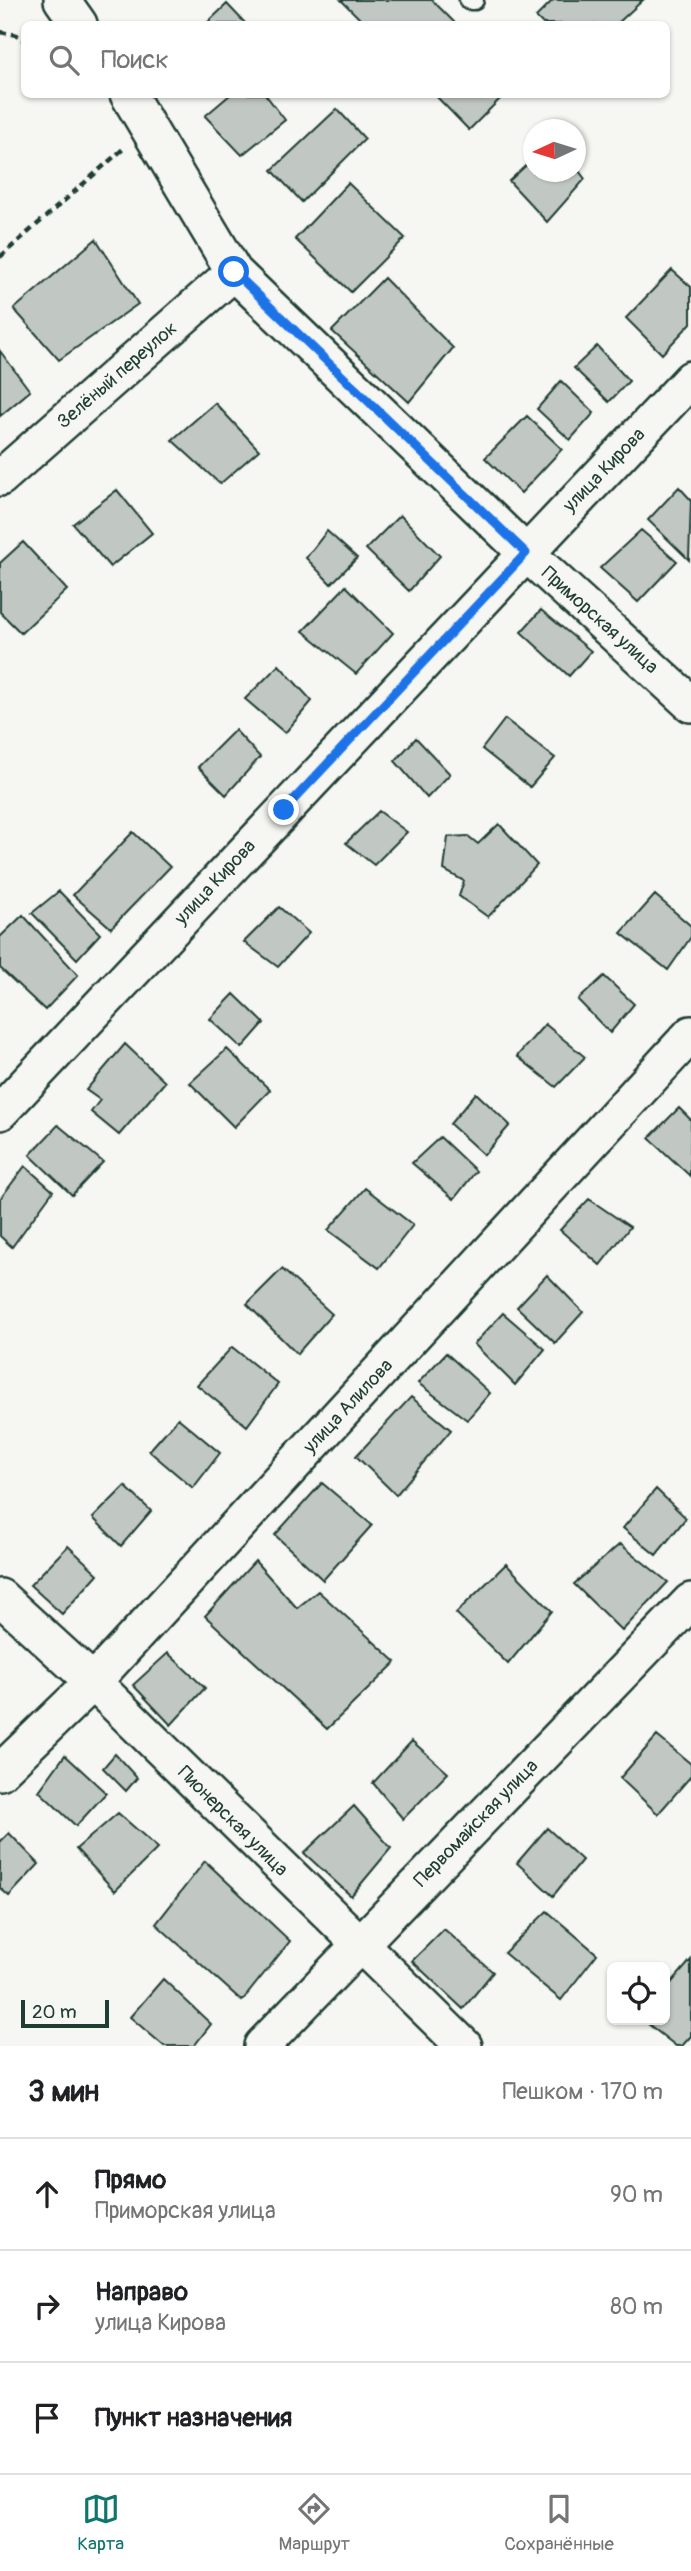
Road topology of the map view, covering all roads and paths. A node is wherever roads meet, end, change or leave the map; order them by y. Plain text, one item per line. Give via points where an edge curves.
1 (62, 0) edge
2 (77, 21) edge
3 (0, 32) edge
4 (21, 38) edge
5 (130, 98) edge
6 (148, 127) junction
7 (0, 257) edge
8 (234, 272) junction
9 (691, 379) edge
10 (0, 478) edge
11 (526, 553) junction
12 (691, 704) edge
13 (691, 1034) edge
14 (0, 1111) edge
15 (0, 1597) edge
16 (691, 1601) edge
17 (93, 1682) junction
18 (0, 1772) edge
19 (358, 1945) junction
20 (262, 2046) edge
21 (464, 2046) edge

1 - 2 street
3 - 4 path
5 - 6 street, Приморская улица
6 - 7 path
6 - 8 street, Приморская улица
8 - 10 street, Зелёный переулок
8 - 11 street, Приморская улица
9 - 11 street, улица Кирова
11 - 12 street, Приморская улица
11 - 14 street, улица Кирова
13 - 17 street, улица Алилова
15 - 17 street, Пионерская улица
16 - 19 street, Первомайская улица
17 - 18 street, улица Алилова
17 - 19 street, Пионерская улица
19 - 20 street, Первомайская улица
19 - 21 street, Пионерская улица

